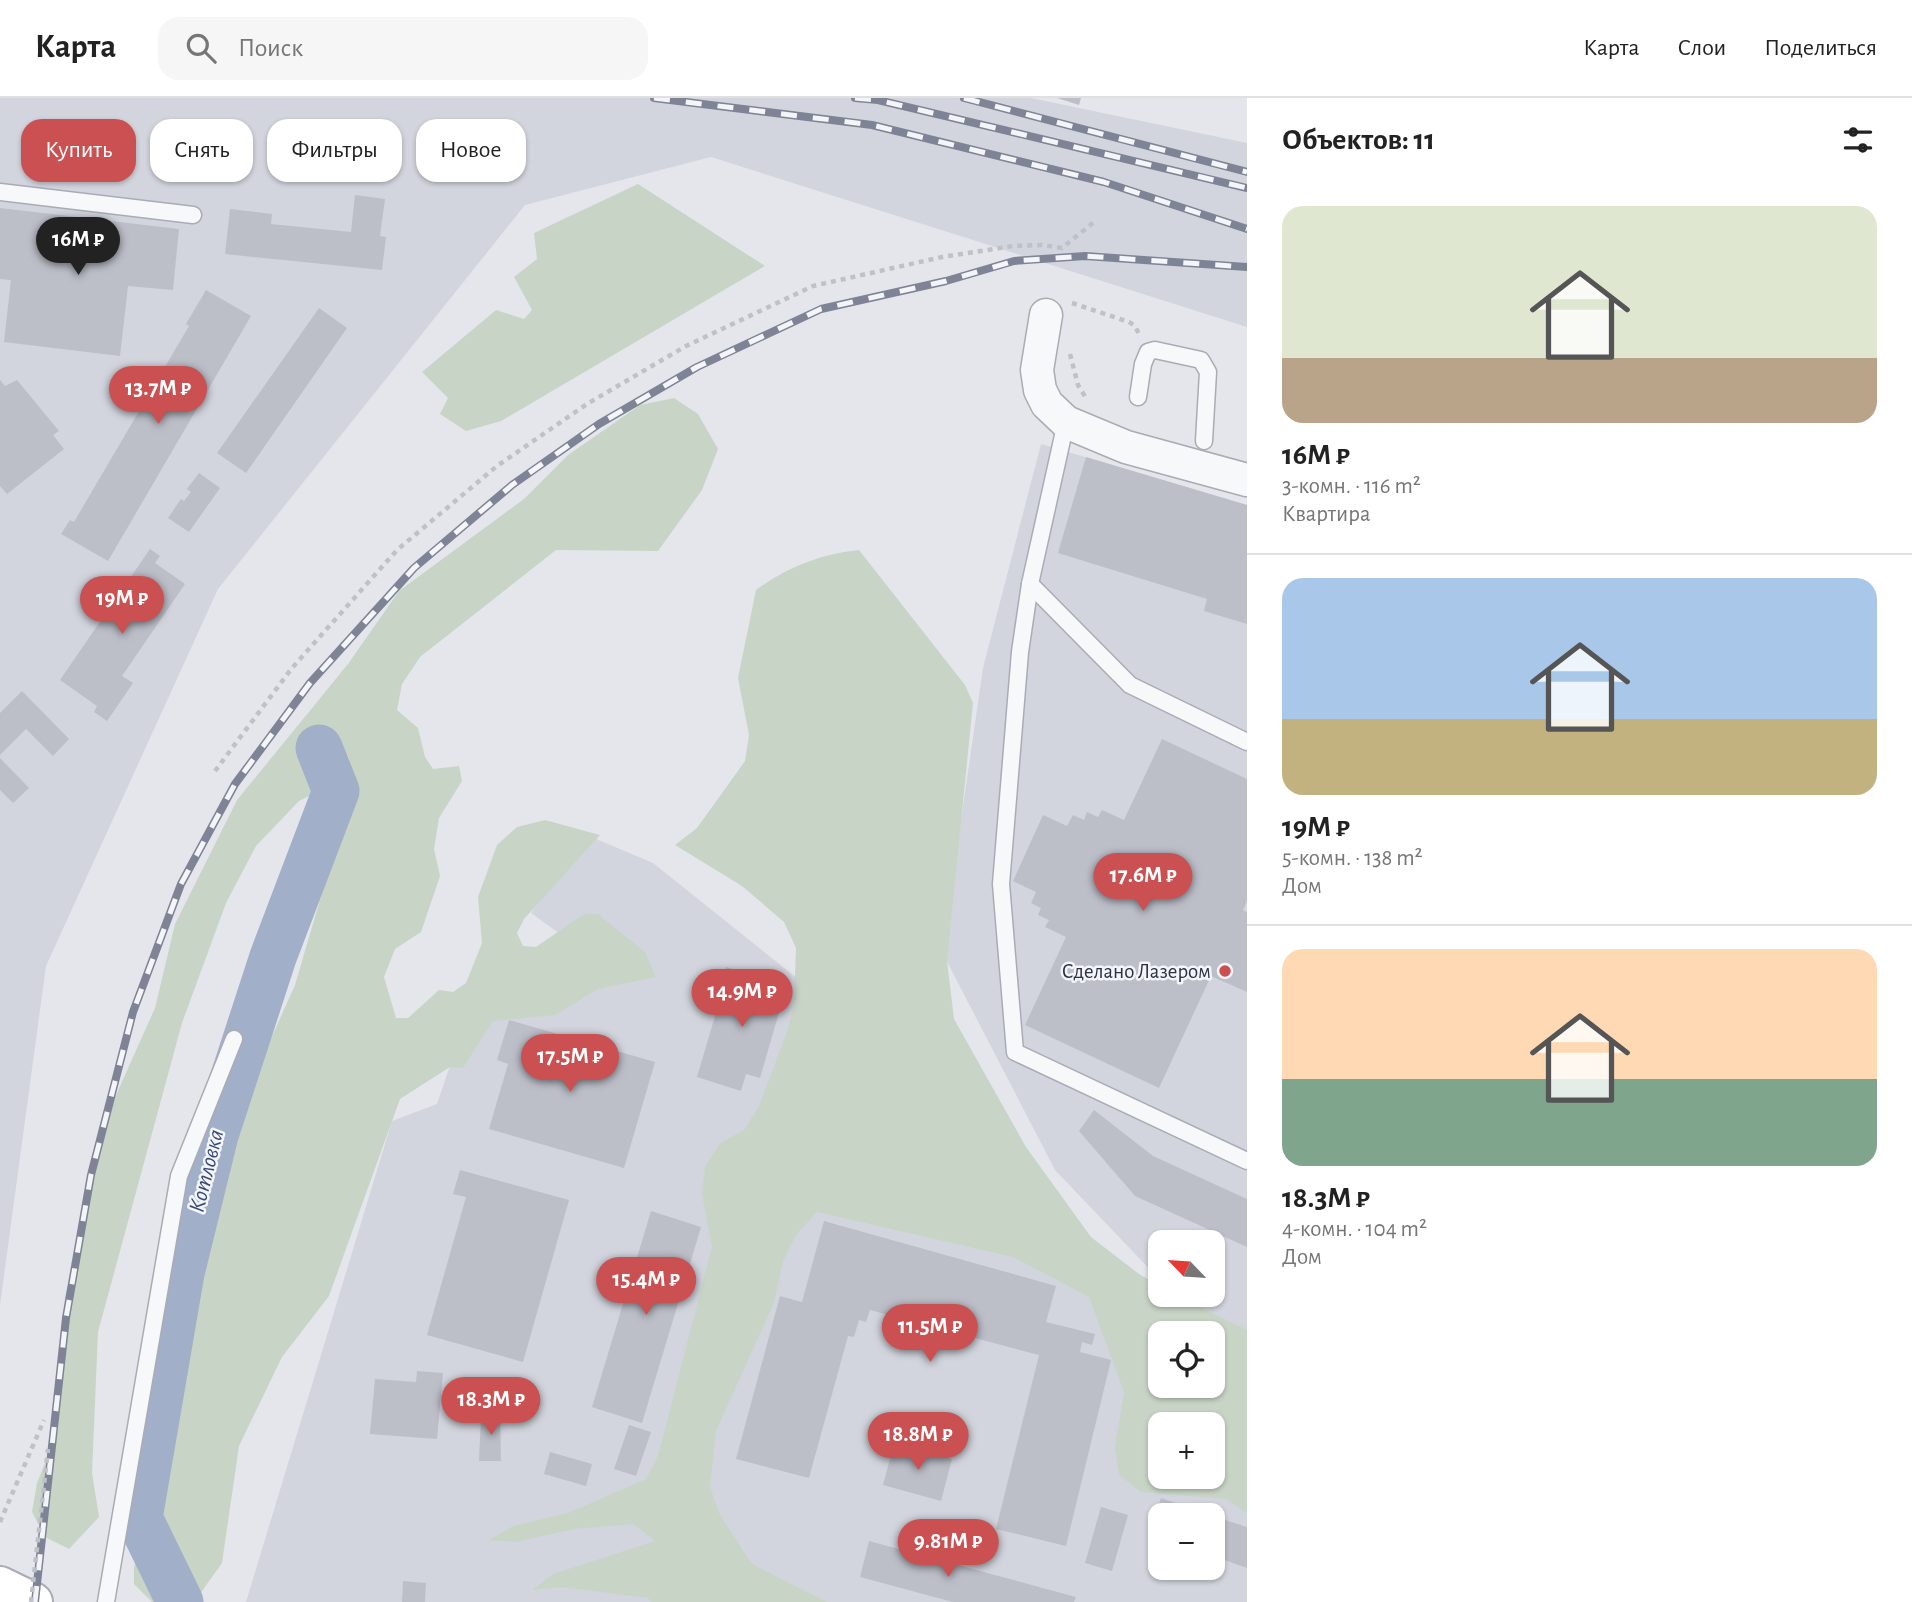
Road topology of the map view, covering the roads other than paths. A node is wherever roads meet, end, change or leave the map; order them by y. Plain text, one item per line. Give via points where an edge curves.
1 (0, 192) edge
2 (193, 215) dead end
3 (1059, 309) road end
4 (1138, 397) dead end
5 (1066, 422) junction
6 (1204, 441) dead end
7 (1247, 480) edge
8 (1030, 584) junction
9 (1247, 741) edge
10 (234, 1039) dead end
11 (1247, 1161) edge
12 (0, 1586) edge
13 (32, 1602) edge
14 (106, 1602) edge

1 - 2 lane
3 - 5 street via 1037,370 1047,404
4 - 6 lane via 1148,352 1201,360 1208,372
5 - 7 street via 1126,447
5 - 8 lane
8 - 9 lane via 1130,685
8 - 11 lane via 1001,884 1015,1052
10 - 14 lane via 179,1175
12 - 13 street

